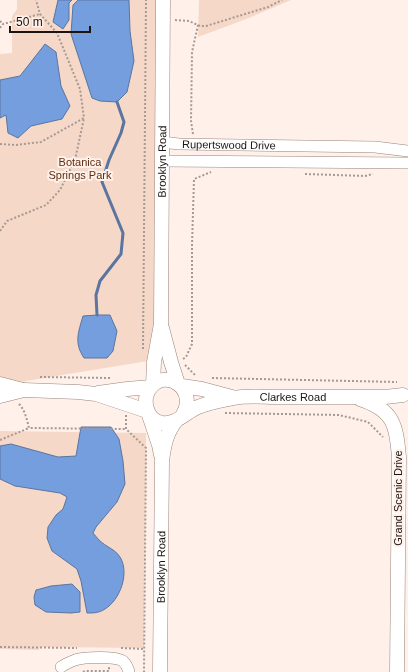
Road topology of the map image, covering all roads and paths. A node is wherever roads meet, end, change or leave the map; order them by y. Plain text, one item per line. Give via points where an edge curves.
1 (36, 0) edge
2 (146, 0) edge
3 (163, 0) edge
4 (282, 0) edge
5 (40, 14) junction
6 (163, 20) junction
7 (146, 21) junction
8 (0, 22) edge
9 (3, 24) junction
10 (198, 25) junction
11 (0, 28) edge
12 (84, 118) junction
13 (199, 136) dead end
14 (162, 142) junction
15 (0, 144) edge
16 (296, 146) junction
17 (408, 151) edge
18 (162, 161) junction
19 (296, 162) junction
20 (408, 163) edge
21 (212, 172) dead end
22 (378, 173) dead end
23 (304, 174) dead end
24 (0, 231) edge
25 (161, 324) junction
26 (143, 353) dead end
27 (35, 377) dead end
28 (111, 378) dead end
29 (198, 378) dead end
30 (210, 378) dead end
31 (0, 384) edge
32 (180, 385) junction
33 (152, 386) junction
34 (24, 390) junction
35 (404, 390) edge
36 (96, 394) junction
37 (0, 396) edge
38 (352, 397) junction
39 (234, 398) junction
40 (16, 402) dead end
41 (126, 404) junction
42 (148, 413) junction
43 (220, 413) dead end
44 (179, 419) junction
45 (392, 420) junction
46 (29, 428) junction
47 (126, 429) junction
48 (408, 431) edge
49 (0, 440) edge
50 (398, 449) junction
51 (162, 461) junction
52 (0, 647) edge
53 (78, 648) dead end
54 (116, 648) dead end
55 (144, 649) junction
56 (60, 667) dead end
57 (130, 672) edge
58 (144, 672) edge
59 (160, 672) edge
60 (397, 672) edge

1 - 5 path
2 - 7 path
3 - 6 street, Brooklyn Road
4 - 10 path via 268,7 206,26
5 - 9 path
5 - 12 path via 57,33 80,89
6 - 7 path
6 - 10 path via 189,21
6 - 14 street, Brooklyn Road
7 - 26 path
8 - 9 path
9 - 11 path
10 - 13 path via 192,52 191,121 193,135
12 - 15 path via 41,142
12 - 24 path via 75,160 60,190 46,205 8,221
14 - 16 street, Rupertswood Drive
14 - 18 street, Brooklyn Road
16 - 17 street, Rupertswood Drive via 375,147
16 - 19 street
18 - 19 street, Rupertswood Drive
18 - 25 street, Brooklyn Road
19 - 20 street, Rupertswood Drive
21 - 29 path via 194,179 192,344 182,361
22 - 23 path via 365,176
25 - 32 street, Brooklyn Road
25 - 33 street, Brooklyn Road
27 - 28 path
30 - 35 path via 363,382
31 - 34 street
32 - 33 street via 166,380
32 - 39 street, Clarkes Road
32 - 44 street via 188,401 187,409
33 - 36 street
33 - 42 street via 146,394
34 - 36 street
34 - 37 street
35 - 38 street, Clarkes Road via 386,397
35 - 45 street via 392,405
36 - 41 street
38 - 39 street, Clarkes Road
38 - 45 street, Clarkes Road via 369,402 385,411
39 - 44 street, Clarkes Road via 198,407
40 - 46 path via 21,406
41 - 42 street
41 - 47 path
42 - 44 street via 162,423
42 - 51 street, Brooklyn Road
43 - 50 path via 339,415 368,422 383,436 388,449
44 - 51 street, Brooklyn Road via 170,428
45 - 48 street, Clarkes Road via 400,429
45 - 50 street, Grand Scenic Drive
46 - 47 path
46 - 49 path
47 - 55 path via 146,448
50 - 60 street, Grand Scenic Drive
51 - 59 street, Brooklyn Road
52 - 53 path
54 - 55 path
55 - 58 path
56 - 57 street via 84,658 116,659 122,660

